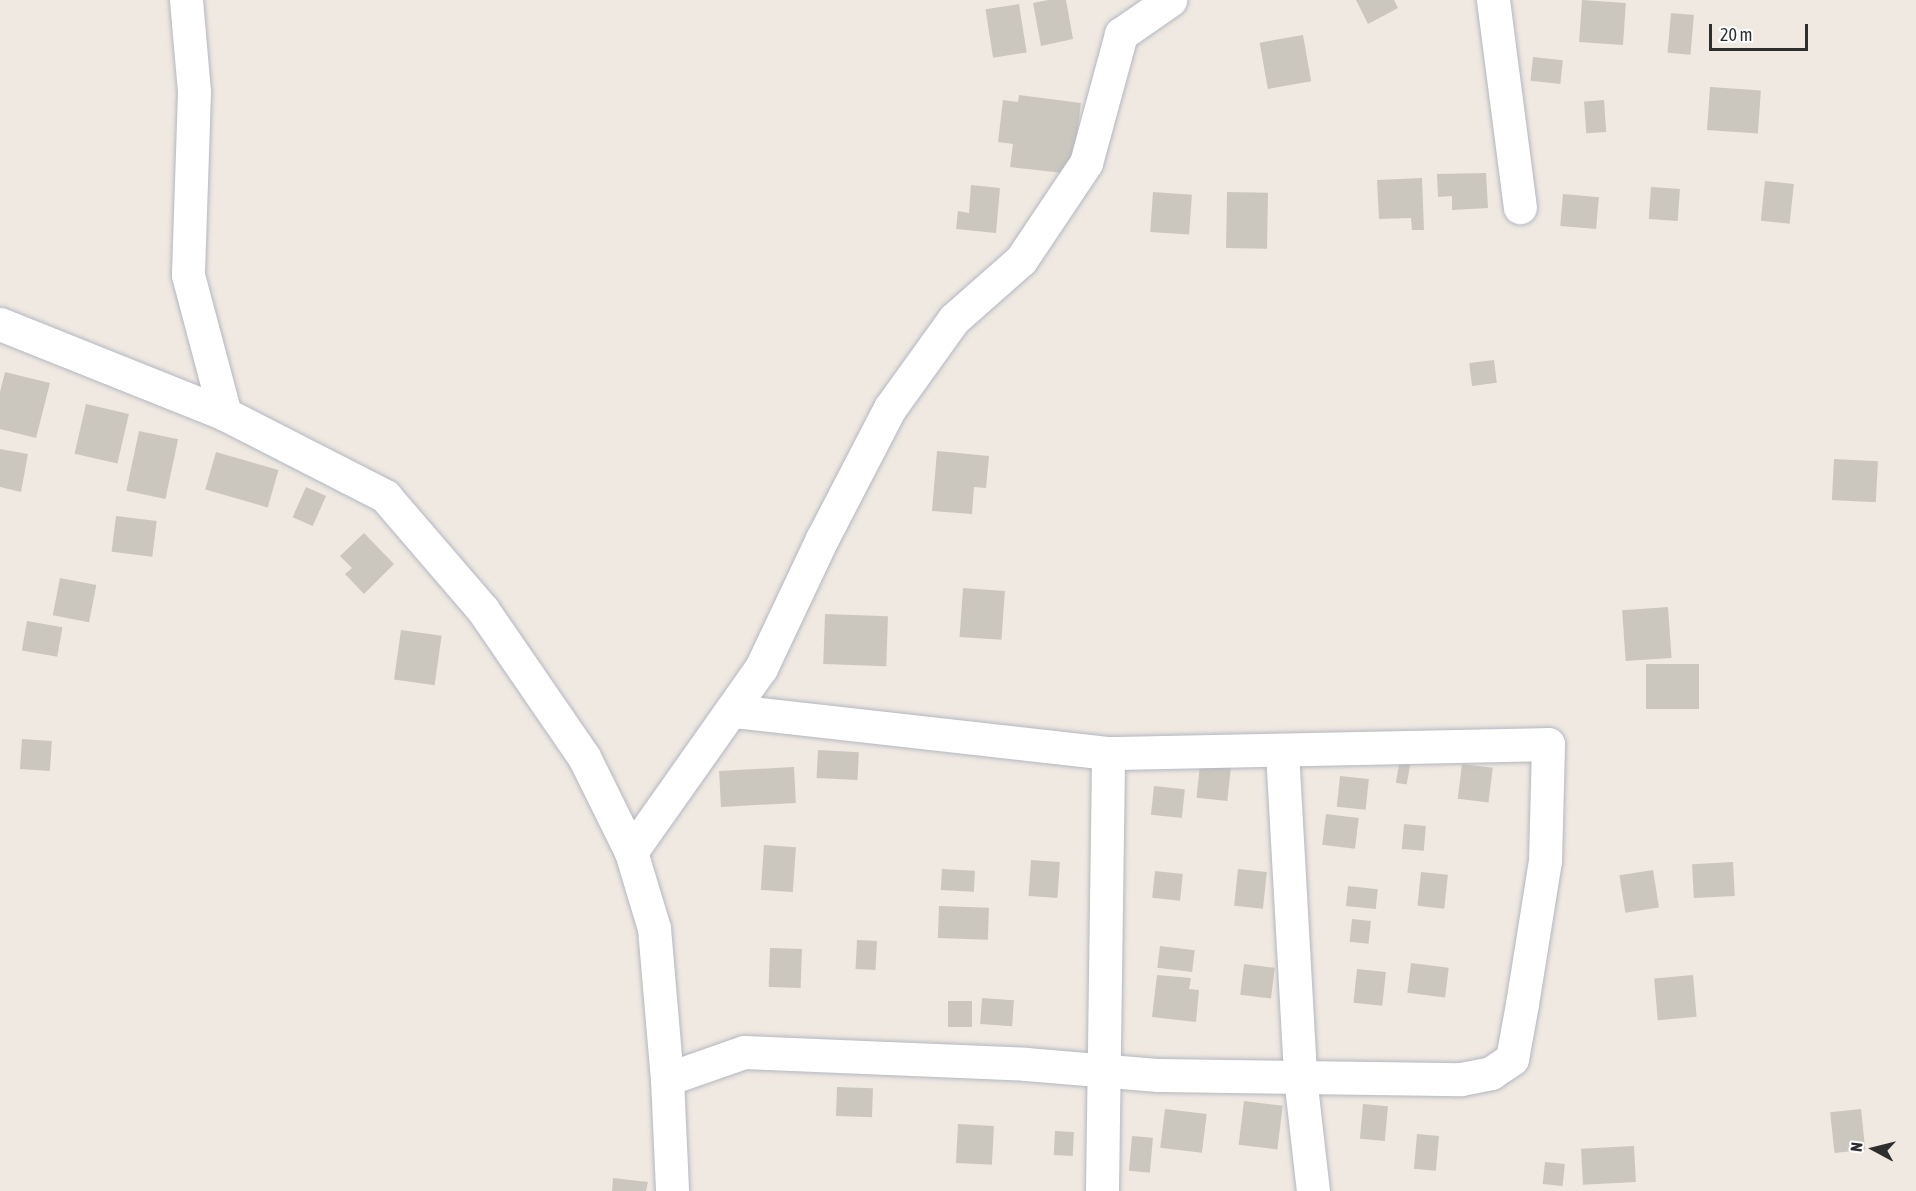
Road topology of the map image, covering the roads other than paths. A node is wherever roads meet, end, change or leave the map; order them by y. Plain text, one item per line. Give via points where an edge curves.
1 (186, 0) edge
2 (1121, 0) edge
3 (1170, 0) edge
4 (1493, 0) edge
5 (1122, 34) junction
6 (1520, 207) dead end
7 (0, 324) edge
8 (225, 414) junction
9 (731, 711) junction
10 (1282, 751) junction
11 (1108, 753) junction
12 (631, 852) junction
13 (1104, 1071) junction
14 (1300, 1077) junction
15 (667, 1079) junction
16 (672, 1191) edge
17 (1102, 1191) edge
18 (1313, 1191) edge

1 - 8 street via 194,92 188,275
2 - 5 street
3 - 5 street
4 - 6 street
5 - 9 street via 1086,163 1022,261 954,319 890,408 761,668
7 - 8 street
8 - 12 street via 385,496 483,610 584,757
9 - 11 street
9 - 12 street
10 - 11 street
10 - 14 street
10 - 14 street via 1548,744 1545,861 1512,1059 1491,1072 1461,1079
11 - 13 street
12 - 15 street via 654,928
13 - 14 street
13 - 15 street via 744,1052
13 - 17 street
14 - 18 street
15 - 16 street

